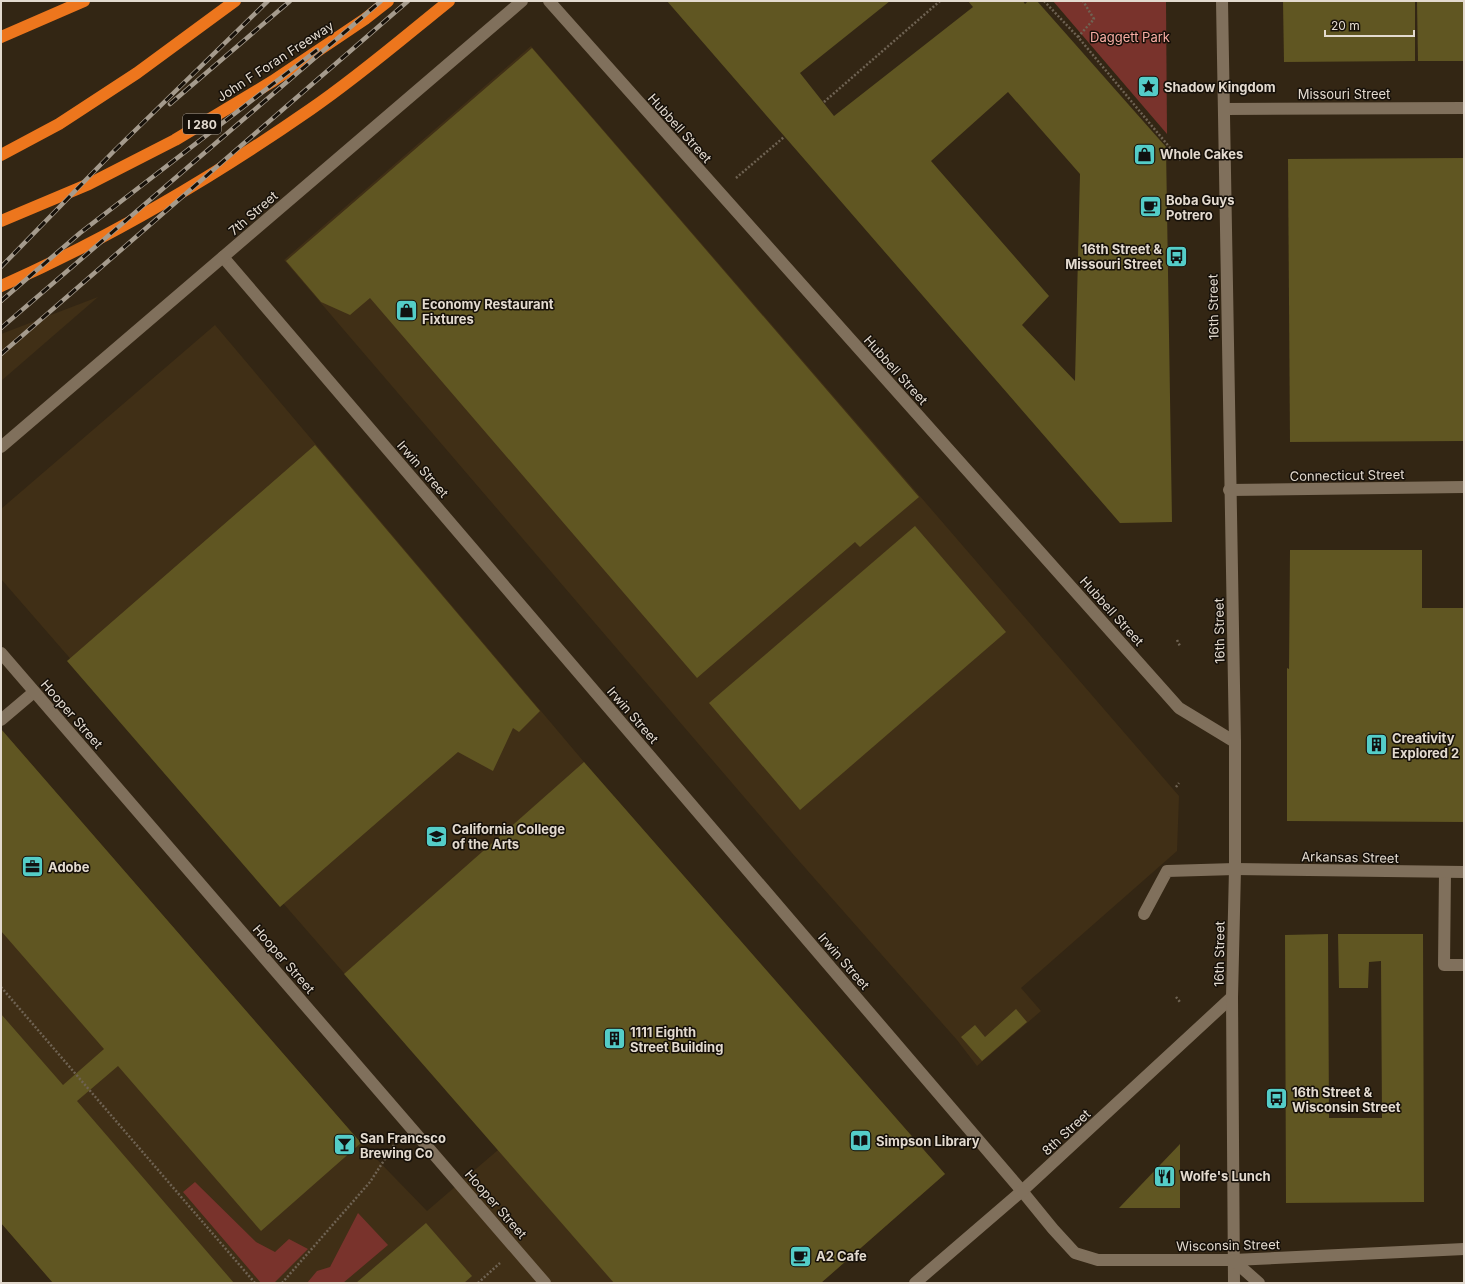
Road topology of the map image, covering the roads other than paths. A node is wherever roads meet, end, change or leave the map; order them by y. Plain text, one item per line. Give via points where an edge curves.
1 (84, 1) edge
2 (235, 1) edge
3 (388, 1) edge
4 (449, 1) edge
5 (522, 1) edge
6 (549, 1) edge
7 (1222, 1) edge
8 (1, 37) edge
9 (1464, 108) edge
10 (1225, 109) junction
11 (1, 155) edge
12 (1, 221) edge
13 (223, 257) junction
14 (1, 286) edge
15 (1, 447) edge
16 (1464, 487) edge
17 (1229, 490) junction
18 (1, 653) edge
19 (34, 692) junction
20 (1, 720) edge
21 (1235, 742) junction
22 (1235, 869) junction
23 (1445, 872) junction
24 (1464, 872) edge
25 (1144, 914) dead end
26 (1464, 965) edge
27 (1232, 997) junction
28 (1022, 1191) junction
29 (1464, 1249) edge
30 (1233, 1260) junction
31 (545, 1283) edge
32 (915, 1283) edge
33 (1234, 1283) edge
34 (1259, 1283) edge

1 - 8 highway
2 - 11 highway via 130,78 59,124
3 - 12 highway, John F Foran Freeway / I 280 via 273,81 175,140 89,184
4 - 14 highway via 312,108 233,161 75,252
5 - 13 street, 7th Street
6 - 21 street, Hubbell Street via 1179,708
7 - 10 street, 16th Street
9 - 10 street, Missouri Street
10 - 17 street, 16th Street
13 - 15 street, 7th Street
13 - 28 street, Irwin Street
16 - 17 street, Connecticut Street
17 - 21 street, 16th Street
18 - 19 street, Hooper Street
19 - 20 street
19 - 31 street, Hooper Street
21 - 22 street, 16th Street
22 - 23 street, Arkansas Street
22 - 25 street, Arkansas Street via 1167,871
22 - 27 street, 16th Street
23 - 24 street, Arkansas Street
23 - 26 street via 1444,965
27 - 28 street, 8th Street
27 - 30 street, 16th Street
28 - 30 street, Wisconsin Street via 1075,1253 1098,1260
28 - 32 street, 8th Street
29 - 30 street, Wisconsin Street
30 - 33 street, 16th Street
30 - 34 street

